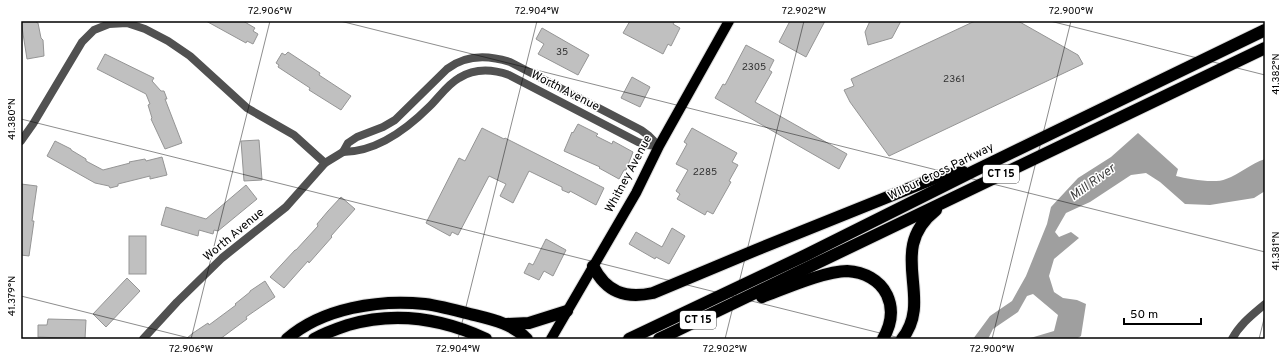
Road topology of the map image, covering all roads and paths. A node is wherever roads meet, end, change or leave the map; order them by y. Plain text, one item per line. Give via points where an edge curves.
1 (729, 21) edge
2 (1265, 30) edge
3 (1265, 48) edge
4 (466, 59) junction
5 (522, 69) junction
6 (472, 73) junction
7 (517, 80) junction
8 (608, 112) junction
9 (602, 123) junction
10 (21, 141) edge
11 (659, 146) junction
12 (343, 152) junction
13 (325, 163) junction
14 (974, 171) junction
15 (951, 198) junction
16 (593, 266) junction
17 (737, 301) junction
18 (1265, 304) edge
19 (567, 311) junction
20 (507, 324) junction
21 (143, 339) edge
22 (287, 339) edge
23 (314, 339) edge
24 (486, 339) edge
25 (527, 339) edge
26 (551, 339) edge
27 (630, 339) edge
28 (659, 339) edge
29 (883, 339) edge
30 (902, 339) edge
31 (1232, 339) edge

1 - 11 main road, Whitney Avenue
2 - 14 highway, Wilbur Cross Parkway / CT 15
3 - 15 highway, CT 15
4 - 5 street, Worth Avenue via 501,59
4 - 6 street
4 - 12 street, Worth Avenue via 447,69 394,120 357,137 348,143
5 - 7 street, Worth Avenue
5 - 8 street, Worth Avenue
6 - 7 street, Worth Avenue via 496,71
6 - 12 street, Worth Avenue via 458,78 420,116 386,140 360,150
7 - 9 street, Worth Avenue
8 - 9 street, Worth Avenue
8 - 11 street, Worth Avenue via 641,130
9 - 11 street, Worth Avenue via 644,144
10 - 13 street via 82,42 94,30 109,24 128,23 146,29 190,56 247,108 294,135
11 - 16 main road, Whitney Avenue via 636,193
12 - 13 street, Worth Avenue
13 - 21 street, Worth Avenue via 286,207 222,258
14 - 16 highway via 940,176 652,293 634,296 618,292 599,277
14 - 27 highway, Wilbur Cross Parkway / CT 15
15 - 17 highway, CT 15
15 - 30 highway via 928,216 916,233 911,254 914,305 912,319
16 - 19 main road, Whitney Avenue
17 - 28 highway, CT 15
17 - 29 highway via 762,298 788,287 836,273 858,273 877,281 889,299 890,322
18 - 31 street via 1247,319
19 - 20 highway via 528,323
19 - 26 main road, Whitney Avenue
20 - 22 highway via 440,307 415,303 388,303 331,315 293,333
20 - 25 highway
23 - 24 highway via 355,323 391,318 447,324

